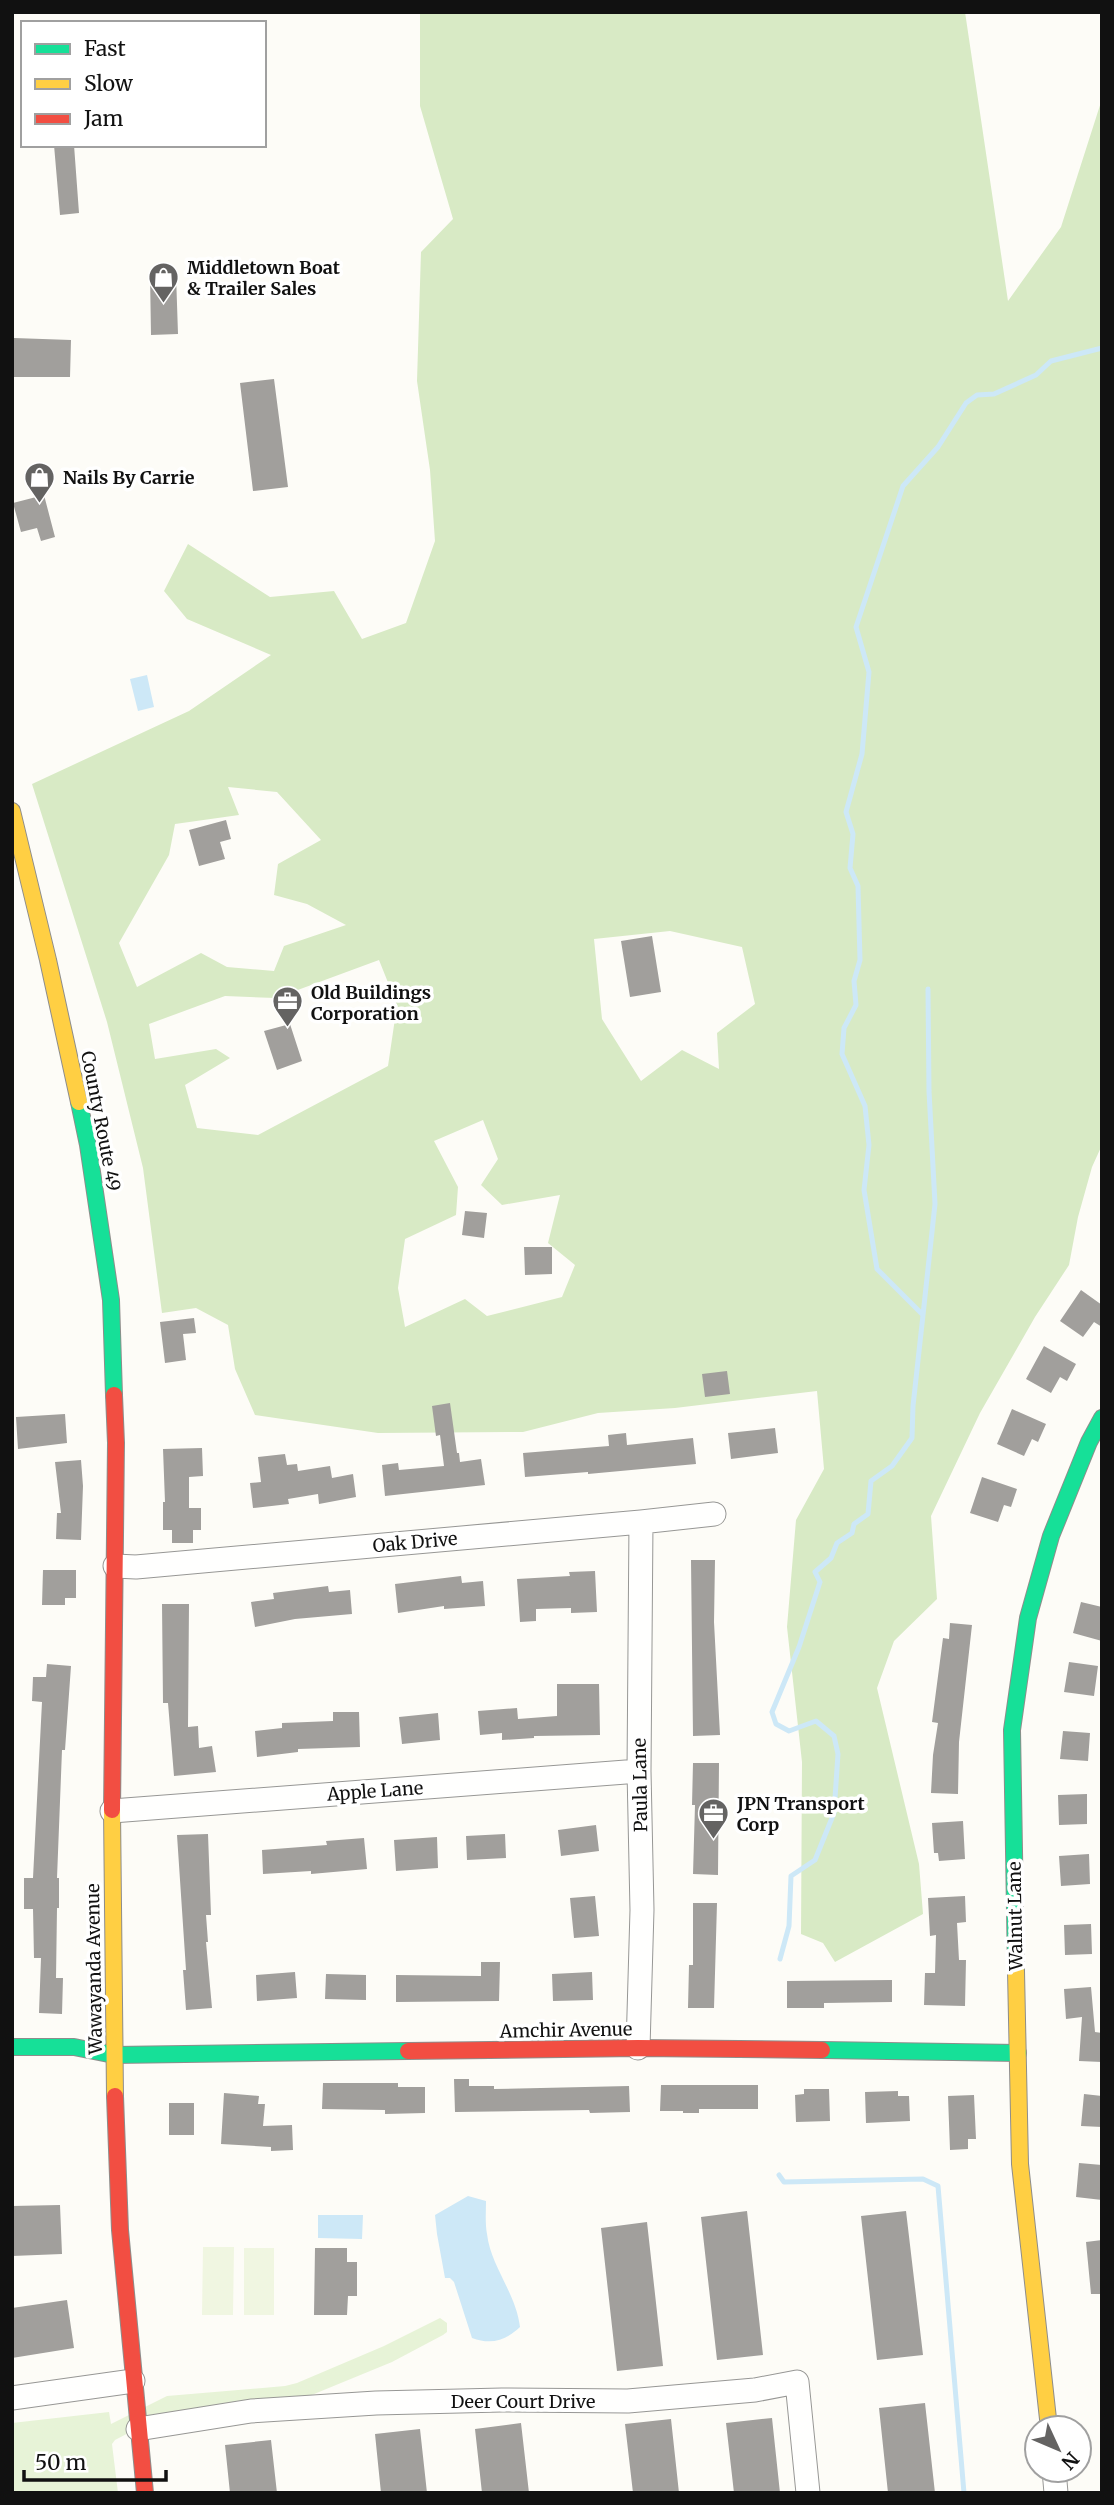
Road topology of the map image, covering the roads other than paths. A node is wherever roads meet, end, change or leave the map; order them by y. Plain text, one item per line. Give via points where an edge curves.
1 (12, 811) edge
2 (1102, 1418) edge
3 (116, 1443) joint
4 (714, 1514) dead end
5 (641, 1522) junction
6 (115, 1566) junction
7 (639, 1771) junction
8 (112, 1811) junction
9 (12, 2047) edge
10 (638, 2048) junction
11 (1018, 2053) junction
12 (114, 2055) junction
13 (133, 2381) junction
14 (12, 2398) edge
15 (1047, 2414) edge
16 (138, 2429) junction
17 (145, 2493) edge
18 (808, 2493) edge

1 - 3 street, County Route 49 via 88,1145 111,1300
2 - 11 street, Walnut Lane via 1051,1536 1028,1618 1012,1730
3 - 6 street, Wawayanda Avenue
4 - 5 street, Oak Drive
5 - 6 street, Oak Drive
5 - 7 street, Paula Lane
6 - 8 street, Wawayanda Avenue
7 - 8 street, Apple Lane
7 - 10 street, Paula Lane via 642,1910
8 - 12 street, Wawayanda Avenue
9 - 12 street, Amchir Avenue via 74,2047
10 - 11 street, Amchir Avenue
10 - 12 street, Amchir Avenue
11 - 15 street, Walnut Lane via 1020,2164
12 - 13 street, Wawayanda Avenue via 120,2230
13 - 14 street
13 - 16 street, Wawayanda Avenue
16 - 17 street, Wawayanda Avenue
16 - 18 street, Deer Court Drive via 251,2411 376,2403 628,2401 797,2382

